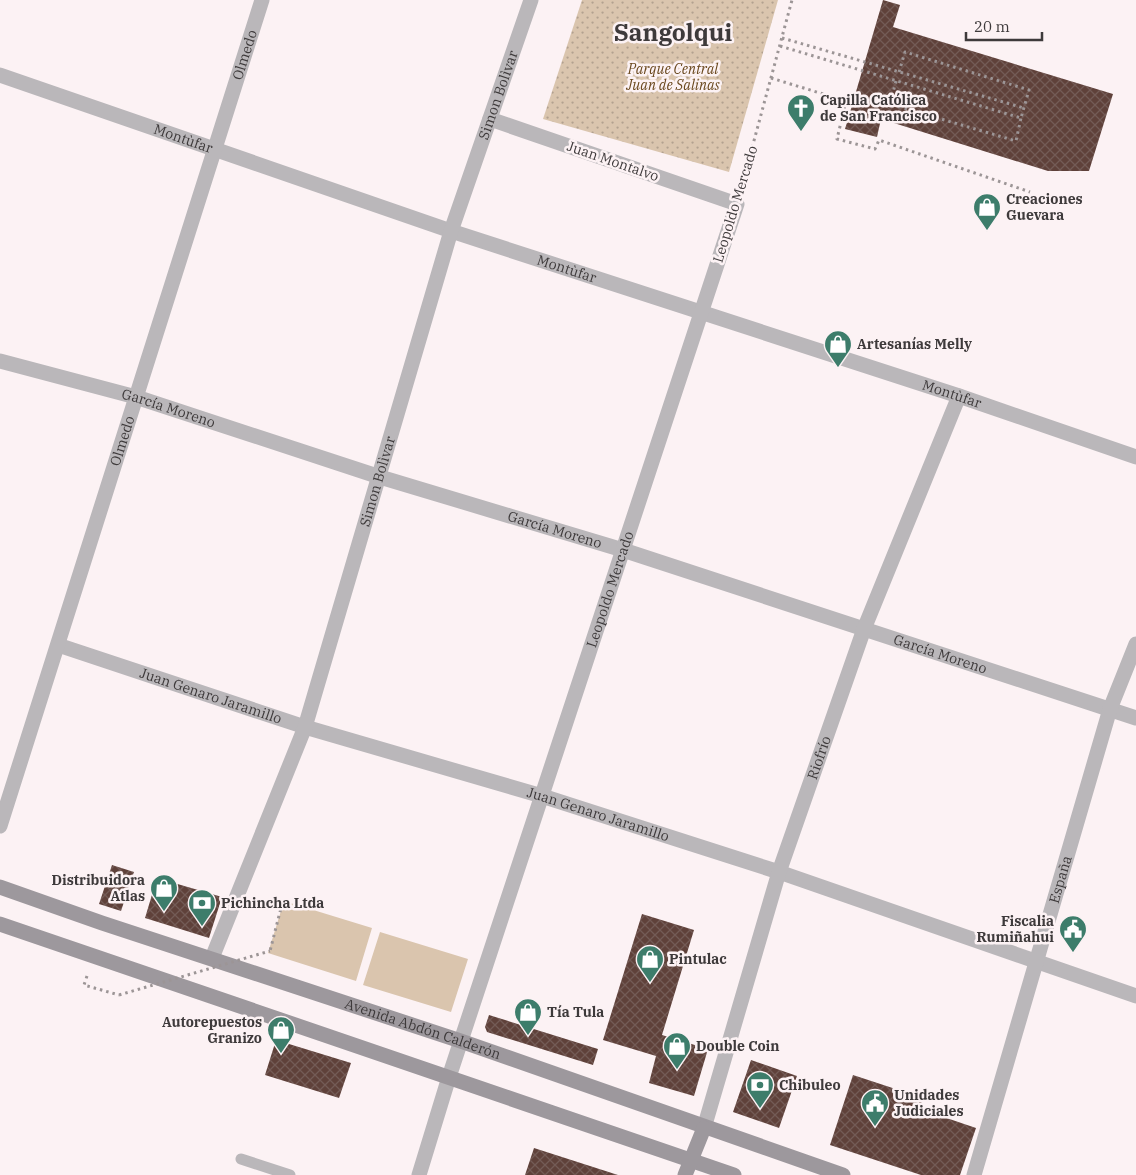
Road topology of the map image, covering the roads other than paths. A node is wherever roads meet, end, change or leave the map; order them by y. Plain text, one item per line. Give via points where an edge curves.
1 (262, 0) edge
2 (531, 0) edge
3 (0, 75) edge
4 (490, 119) junction
5 (215, 149) junction
6 (737, 204) joint
7 (451, 231) junction
8 (702, 312) junction
9 (0, 360) edge
10 (959, 396) junction
11 (136, 397) junction
12 (1136, 457) edge
13 (380, 477) junction
14 (623, 550) junction
15 (864, 628) junction
16 (1136, 644) edge
17 (58, 645) junction
18 (1110, 709) junction
19 (1136, 718) edge
20 (305, 727) junction
21 (542, 796) junction
22 (0, 826) edge
23 (779, 872) junction
24 (0, 887) edge
25 (0, 924) edge
26 (212, 958) junction
27 (1036, 961) junction
28 (1136, 996) edge
29 (461, 1041) junction
30 (449, 1077) junction
31 (704, 1128) junction
32 (241, 1159) dead end
33 (692, 1160) junction
34 (290, 1175) edge
35 (419, 1175) edge
36 (685, 1175) edge
37 (734, 1175) edge
38 (843, 1175) edge
39 (974, 1175) edge

1 - 5 street, Olmedo
2 - 4 street, Simon Bolìvar
3 - 5 street, Montùfar
4 - 6 street, Juan Montalvo
4 - 7 street, Simon Bolìvar
5 - 7 street, Montùfar
5 - 11 street, Olmedo
6 - 8 street, Leopoldo Mercado
7 - 8 street, Montùfar
7 - 13 street, Simon Bolìvar
8 - 10 street, Montùfar
8 - 14 street, Leopoldo Mercado
9 - 11 street, García Moreno
10 - 12 street, Montùfar
10 - 15 street, Riofrío
11 - 13 street, García Moreno
11 - 17 street, Olmedo
13 - 14 street, García Moreno
13 - 20 street, Simon Bolìvar
14 - 15 street, García Moreno
14 - 21 street, Leopoldo Mercado
15 - 18 street, García Moreno
15 - 23 street, Riofrío
16 - 18 street, España
17 - 20 street, Juan Genaro Jaramillo
17 - 22 street, Olmedo
18 - 19 street, García Moreno
18 - 27 street, España
20 - 21 street, Juan Genaro Jaramillo
20 - 26 street, Simon Bolìvar
21 - 23 street, Juan Genaro Jaramillo
21 - 29 street, Leopoldo Mercado
23 - 27 street, Juan Genaro Jaramillo
23 - 31 street, Riofrío
24 - 26 main road, Avenida Abdón Calderón
25 - 30 main road
26 - 29 main road, Avenida Abdón Calderón
27 - 28 street, Juan Genaro Jaramillo
27 - 39 street, España
29 - 30 street, Leopoldo Mercado
29 - 31 main road, Avenida Abdón Calderón
30 - 33 main road
30 - 35 street, Leopoldo Mercado
31 - 33 main road
31 - 38 main road, Avenida Abdón Calderón
32 - 34 lane
33 - 36 main road
33 - 37 main road

